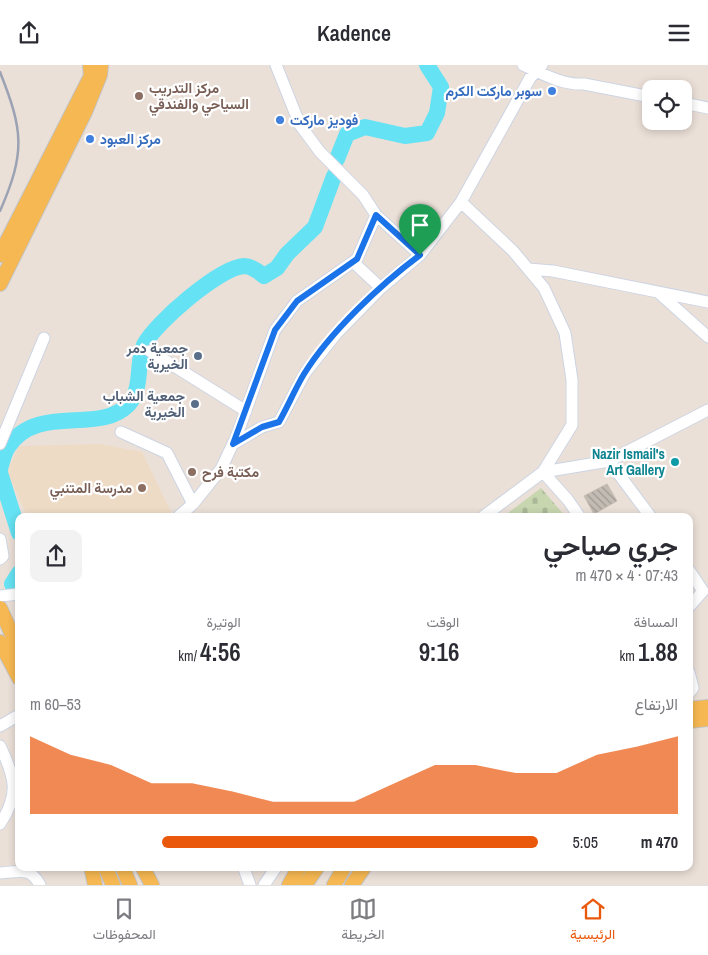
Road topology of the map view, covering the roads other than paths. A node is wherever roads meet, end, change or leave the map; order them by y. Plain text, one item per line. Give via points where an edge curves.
1 (90, 65) edge
2 (101, 65) edge
3 (276, 65) edge
4 (523, 65) edge
5 (539, 68) edge
6 (642, 95) edge
7 (692, 105) edge
8 (708, 108) edge
9 (461, 201) junction
10 (376, 215) junction
11 (0, 255) edge
12 (420, 255) junction
13 (353, 262) junction
14 (528, 269) junction
15 (0, 284) edge
16 (381, 288) junction
17 (659, 293) junction
18 (708, 302) edge
19 (708, 337) edge
20 (44, 338) dead end
21 (150, 351) dead end
22 (708, 410) edge
23 (246, 411) junction
24 (121, 432) dead end
25 (0, 444) edge
26 (233, 444) junction
27 (609, 461) junction
28 (543, 472) junction
29 (193, 504) junction
30 (182, 513) edge
31 (488, 513) edge
32 (577, 513) edge
33 (648, 513) edge
34 (0, 539) edge
35 (0, 559) edge
36 (693, 576) edge
37 (15, 594) edge
38 (0, 596) edge
39 (693, 602) edge
40 (0, 608) edge
41 (15, 641) edge
42 (0, 642) edge
43 (15, 670) edge
44 (708, 707) edge
45 (693, 709) edge
46 (15, 717) edge
47 (708, 719) edge
48 (693, 721) edge
49 (0, 726) edge
50 (0, 745) edge
51 (15, 778) edge
52 (15, 790) edge
53 (0, 824) edge
54 (92, 871) edge
55 (107, 871) edge
56 (124, 871) edge
57 (145, 871) edge
58 (245, 871) edge
59 (274, 871) edge
60 (297, 871) edge
61 (315, 871) edge
62 (342, 871) edge
63 (362, 871) edge
64 (0, 873) edge
65 (40, 885) edge
66 (95, 885) edge
67 (113, 885) edge
68 (130, 885) edge
69 (152, 885) edge
70 (250, 885) edge
71 (264, 885) edge
72 (289, 885) edge
73 (305, 885) edge
74 (334, 885) edge
75 (352, 885) edge

1 - 11 main road via 91,76
2 - 15 main road via 85,112
3 - 10 street via 300,125 320,152 363,195
4 - 5 street
5 - 6 street via 548,78
5 - 9 street
7 - 8 street
9 - 12 street
9 - 14 street
10 - 12 street
10 - 13 street
12 - 16 street
13 - 16 street
13 - 23 street via 297,301 275,330
14 - 17 street via 553,271
14 - 28 street via 544,288 565,333 572,380 572,425
16 - 26 street via 336,334 305,373 279,422 262,427
17 - 18 street
17 - 19 street
20 - 25 street
21 - 23 street
22 - 27 street
23 - 26 street
24 - 29 street via 167,453
26 - 29 street via 221,469
27 - 28 street
27 - 33 street
28 - 31 street
28 - 32 street
29 - 30 street
34 - 35 street via 3,556
36 - 39 street via 703,591
37 - 38 street
40 - 41 main road
42 - 43 main road
44 - 45 main road
46 - 49 street
47 - 48 main road
50 - 51 street
52 - 53 street via 11,806
54 - 66 main road
55 - 67 main road
56 - 68 main road
57 - 69 main road
58 - 70 street
59 - 71 street
60 - 72 main road
61 - 73 main road
62 - 74 main road
63 - 75 main road
64 - 65 street via 28,871

